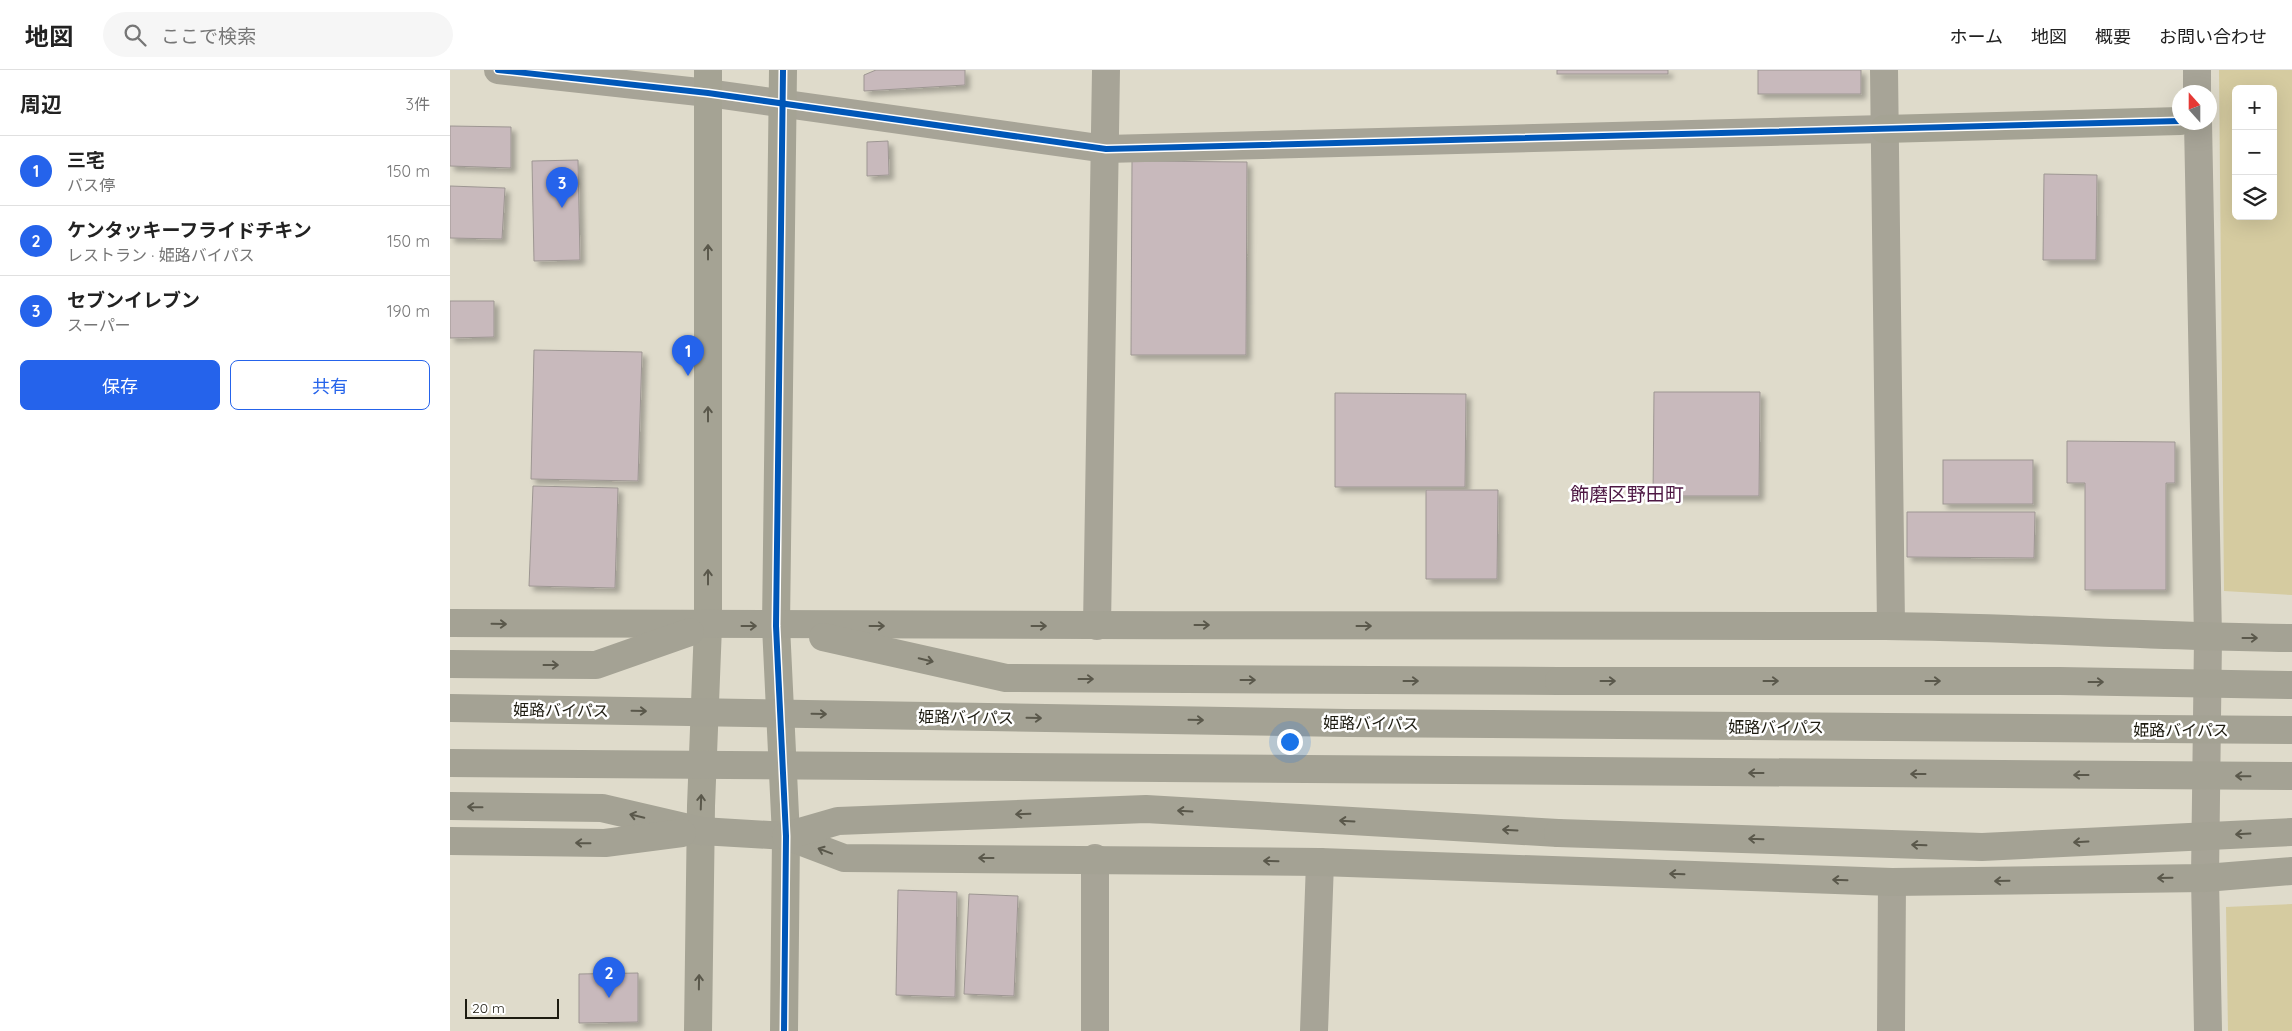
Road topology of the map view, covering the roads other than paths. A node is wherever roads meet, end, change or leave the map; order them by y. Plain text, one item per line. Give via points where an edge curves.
1 (498, 70) edge
2 (783, 70) edge
3 (1106, 70) edge
4 (1884, 70) edge
5 (2197, 70) edge
6 (708, 82) edge
7 (2197, 85) edge
8 (782, 104) junction
9 (2172, 121) edge
10 (1884, 129) junction
11 (2198, 130) edge
12 (1106, 150) junction
13 (450, 623) edge
14 (708, 626) junction
15 (776, 626) junction
16 (1097, 626) junction
17 (1891, 626) junction
18 (2208, 638) junction
19 (2292, 638) edge
20 (450, 664) edge
21 (2292, 685) edge
22 (450, 708) edge
23 (2292, 730) edge
24 (450, 763) edge
25 (2292, 776) edge
26 (450, 806) edge
27 (701, 831) junction
28 (2292, 832) edge
29 (786, 836) junction
30 (450, 841) edge
31 (1095, 858) junction
32 (1320, 862) junction
33 (2292, 870) edge
34 (2205, 878) junction
35 (1892, 882) junction
36 (698, 1031) edge
37 (784, 1031) edge
38 (1095, 1031) edge
39 (1314, 1031) edge
40 (1891, 1031) edge
41 (2208, 1031) edge

1 - 6 street
2 - 8 street
3 - 12 street
4 - 10 street
5 - 7 street
6 - 8 street
14 -> 6 street
8 - 12 street
8 - 15 street
9 - 10 street
10 - 12 street
10 - 17 street
11 - 18 street
12 - 16 street
13 -> 14 highway
14 -> 15 highway
20 -> 14 highway via 596,665
27 -> 14 street
15 -> 16 highway
15 -> 21 highway, bridge via 1006,678
15 - 29 street
16 -> 17 highway
17 - 18 highway
18 -> 19 highway
18 - 34 street
22 -> 23 highway, 姫路バイパス, bridge via 1377,723
25 -> 24 highway, bridge
27 -> 26 highway via 602,808
27 - 29 highway
27 -> 30 highway via 605,844
36 -> 27 street
28 -> 29 highway, bridge via 1982,847 1558,833 1146,809 838,821
31 -> 29 highway via 844,858
29 - 37 street
32 -> 31 highway
31 - 38 street
35 -> 32 highway
32 - 39 street
33 - 34 highway
34 -> 35 highway
34 - 41 street
35 - 40 street

